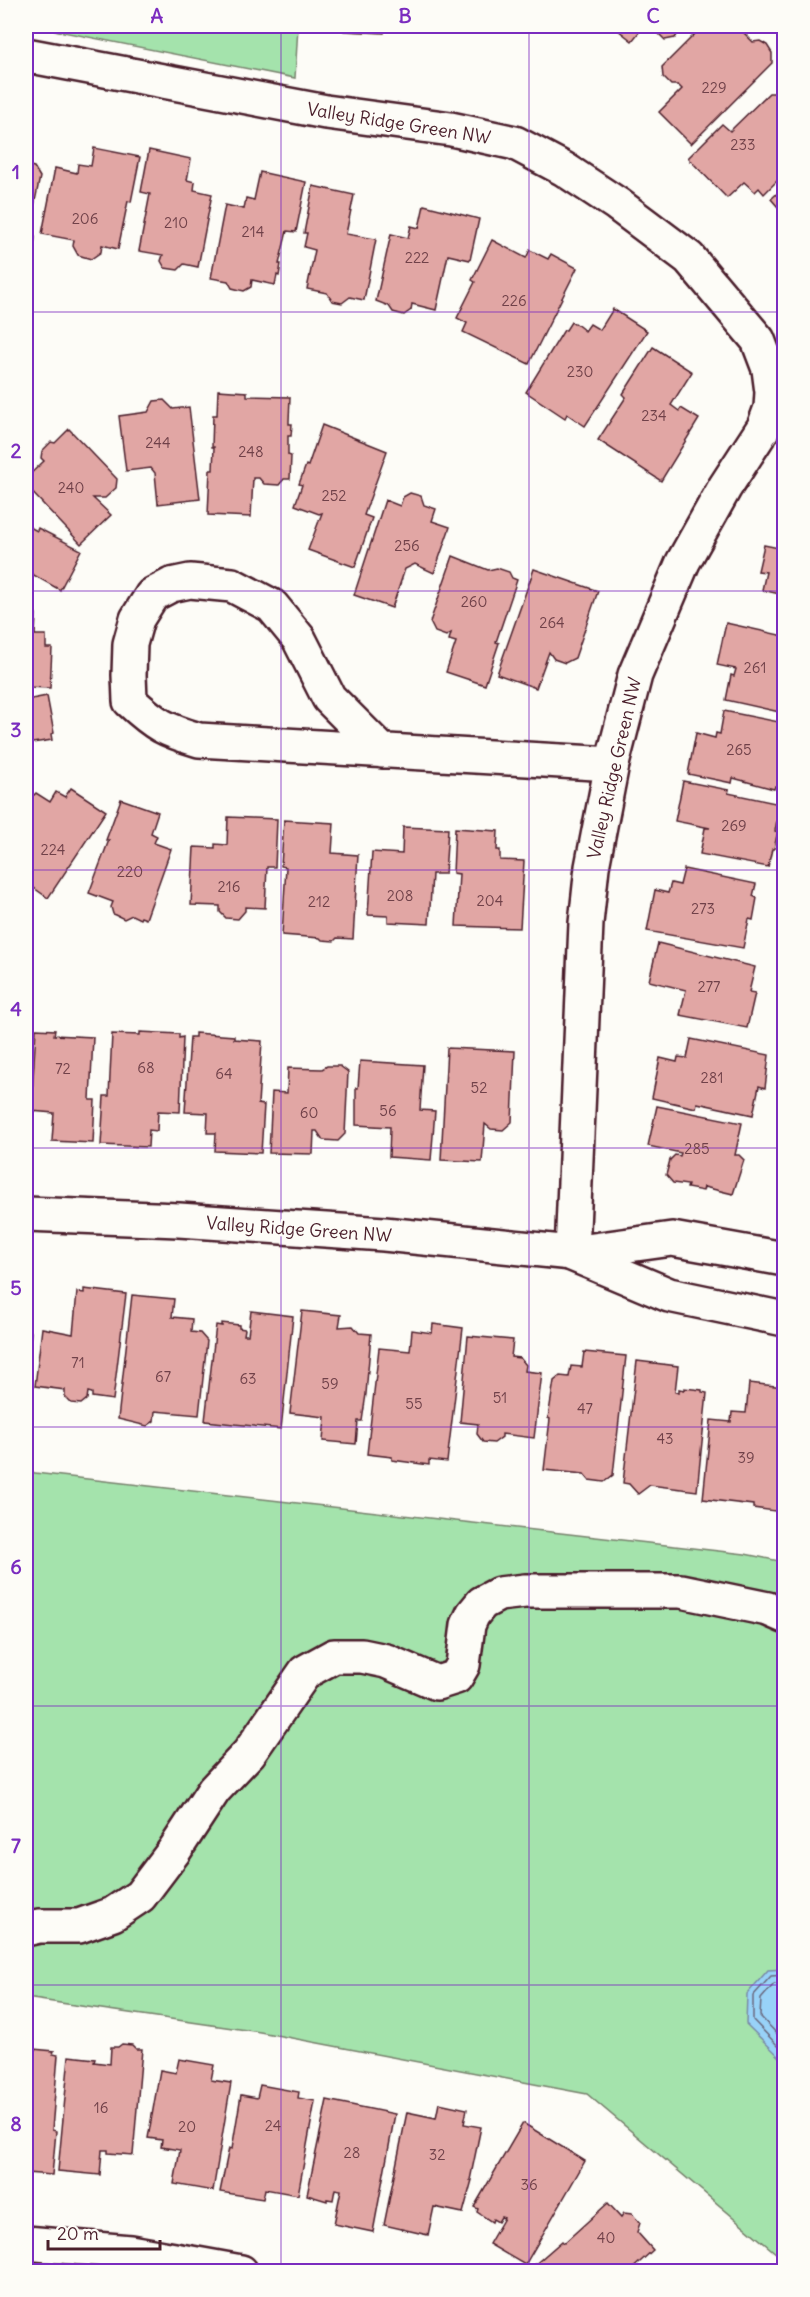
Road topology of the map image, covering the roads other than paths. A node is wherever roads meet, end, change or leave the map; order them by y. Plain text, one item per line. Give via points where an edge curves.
1 (26, 55) edge
2 (382, 751) junction
3 (612, 764) junction
4 (26, 1214) edge
5 (572, 1253) junction
6 (784, 1259) edge
7 (784, 1319) edge
8 (784, 1616) edge
9 (26, 1929) edge
10 (26, 2242) edge
11 (241, 2271) edge

1 - 3 street, Valley Ridge Green NW via 515,143 617,204 689,258 722,296 758,340 769,369 771,408 764,427 683,562 635,675
2 - 2 street via 329,698 299,639 272,606 232,585 190,581 152,595 137,619 130,644 130,701 170,732 199,740
2 - 3 street
3 - 5 street, Valley Ridge Green NW via 592,867 586,923
4 - 5 street, Valley Ridge Green NW via 384,1234
5 - 6 street, Valley Ridge Green NW via 672,1239
5 - 7 street, Valley Ridge Green NW via 669,1295
8 - 9 street via 768,1609 681,1591 525,1590 499,1594 482,1603 473,1614 463,1665 456,1677 437,1683 386,1661 334,1656 305,1671 249,1753 214,1790 140,1896 113,1914 79,1926
10 - 11 street via 130,2252

